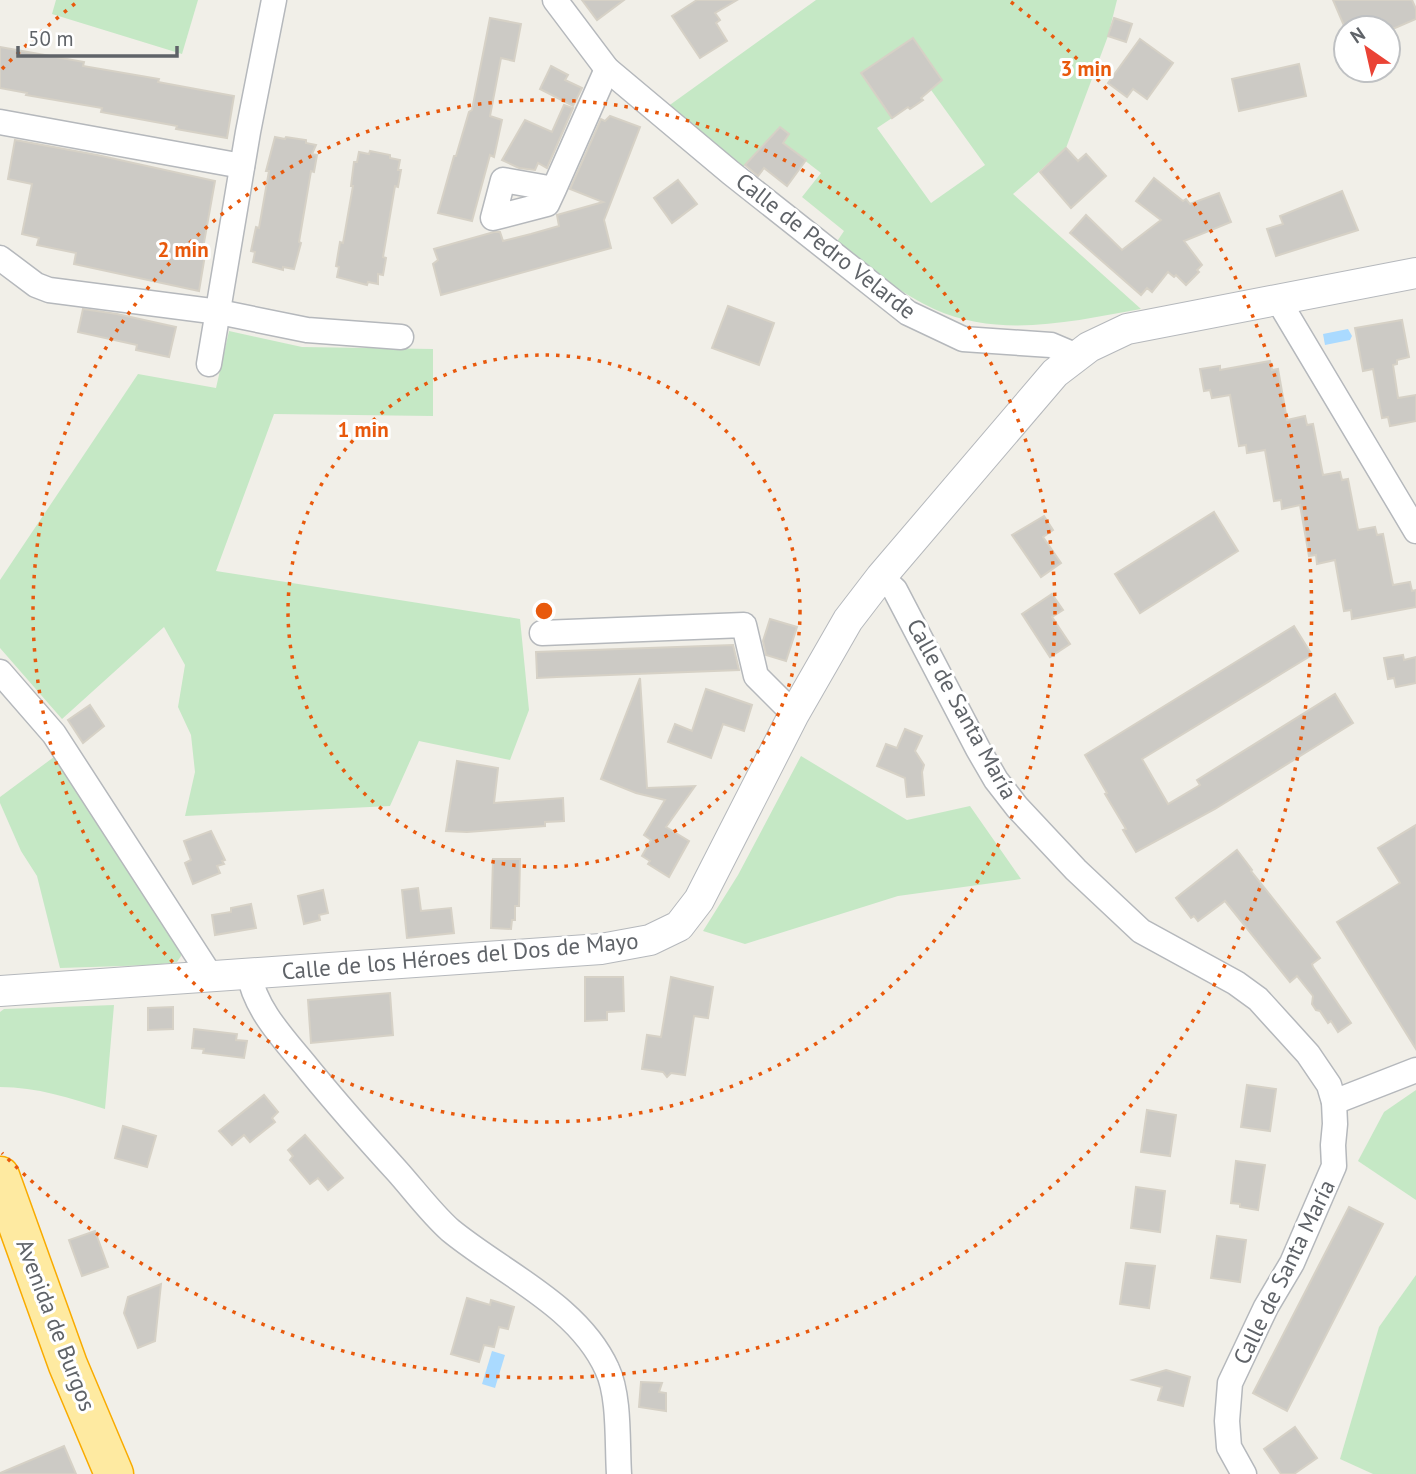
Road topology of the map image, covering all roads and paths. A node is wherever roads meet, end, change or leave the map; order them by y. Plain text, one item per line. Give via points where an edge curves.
1 (274, 0) edge
2 (555, 0) edge
3 (607, 69) junction
4 (0, 122) edge
5 (242, 166) junction
6 (554, 189) dead end
7 (0, 258) edge
8 (1416, 273) edge
9 (1278, 300) junction
10 (219, 312) junction
11 (401, 337) dead end
12 (1077, 356) junction
13 (209, 364) dead end
14 (1416, 531) edge
15 (881, 578) junction
16 (542, 633) dead end
17 (0, 672) edge
18 (794, 714) junction
19 (249, 973) junction
20 (210, 975) junction
21 (0, 991) edge
22 (1416, 1070) edge
23 (1334, 1102) junction
24 (0, 1176) edge
25 (114, 1474) edge
26 (619, 1474) edge
27 (1244, 1474) edge

1 - 5 street
2 - 3 street, Calle de Pedro Velarde
3 - 6 street
3 - 12 street, Calle de Pedro Velarde via 908,313 963,340 1051,345
4 - 5 street
5 - 10 street
7 - 10 street via 49,290
8 - 9 street, Calle de los Héroes del Dos de Mayo
9 - 12 street, Calle de los Héroes del Dos de Mayo via 1127,329
9 - 14 street
10 - 11 street via 307,330
10 - 13 street
12 - 15 street, Calle de los Héroes del Dos de Mayo via 1055,373
15 - 18 street, Calle de los Héroes del Dos de Mayo via 848,621
15 - 23 street, Calle de Santa María via 895,590 978,749 1017,807 1141,931 1258,999 1318,1066
16 - 18 street via 744,625 756,676
17 - 20 street via 54,734
18 - 19 street, Calle de los Héroes del Dos de Mayo via 699,900 679,926 650,940 601,949
19 - 20 street, Calle de los Héroes del Dos de Mayo
19 - 26 street via 271,1023 448,1228 544,1296 586,1336 608,1370
20 - 21 street, Calle de los Héroes del Dos de Mayo
22 - 23 street
23 - 27 street, Calle de Santa María via 1334,1166 1292,1263 1230,1383 1229,1447
24 - 25 highway, Avenida de Burgos via 68,1365

